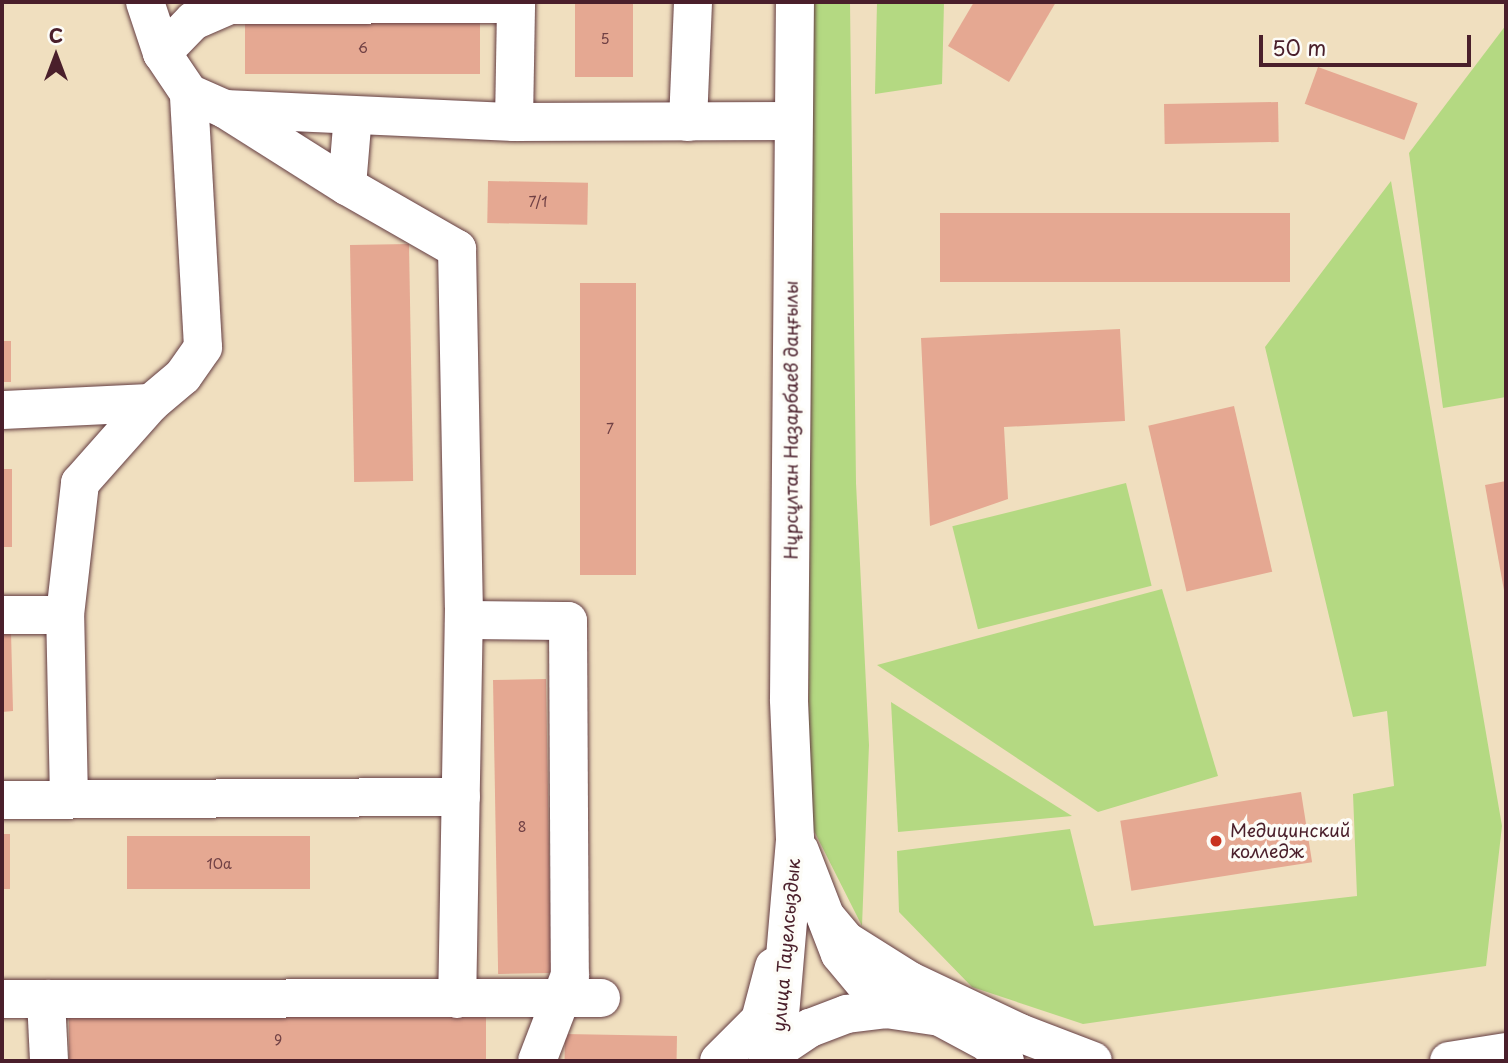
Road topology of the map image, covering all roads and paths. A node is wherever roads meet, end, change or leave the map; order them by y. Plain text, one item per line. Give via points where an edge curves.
1 (145, 2) edge
2 (693, 2) edge
3 (795, 2) edge
4 (516, 3) edge
5 (163, 53) junction
6 (189, 93) junction
7 (225, 109) junction
8 (353, 115) junction
9 (514, 121) junction
10 (688, 121) junction
11 (792, 121) junction
12 (347, 186) junction
13 (151, 403) junction
14 (2, 410) edge
15 (2, 615) edge
16 (65, 615) junction
17 (464, 620) junction
18 (461, 797) junction
19 (69, 799) junction
20 (2, 800) edge
21 (795, 839) joint
22 (808, 913) junction
23 (601, 998) dead end
24 (2, 999) edge
25 (46, 999) junction
26 (457, 999) junction
27 (562, 999) junction
28 (886, 1009) junction
29 (1506, 1052) edge
30 (772, 1056) edge
31 (49, 1061) edge
32 (537, 1061) edge
33 (719, 1061) edge
34 (1005, 1061) edge
35 (1093, 1061) edge
36 (1449, 1061) edge

1 - 5 street
2 - 10 street
3 - 11 street, Нұрсұлтан Назарбаев даңғылы
4 - 5 street via 230,5 193,21
4 - 9 street
5 - 6 street
6 - 7 street
6 - 13 street via 202,347 183,376
7 - 8 street
7 - 12 street
8 - 9 street
8 - 12 street
9 - 10 street
10 - 11 street
11 - 21 street, Нұрсұлтан Назарбаев даңғылы via 789,699
12 - 17 street via 457,249
13 - 14 street
13 - 16 street via 80,483
15 - 16 street
16 - 19 street
17 - 18 street
17 - 27 street via 568,621 570,975
18 - 19 street
18 - 26 street
19 - 20 street
21 - 22 street, улица Тауелсыздык
22 - 28 street
22 - 30 street, улица Тауелсыздык
22 - 33 street via 760,1020
22 - 35 street via 910,981 1020,1033
23 - 27 street
24 - 25 street
25 - 26 street
25 - 31 street
26 - 27 street
27 - 32 street
28 - 30 street via 822,1023
28 - 34 street via 940,1017 988,1043
29 - 36 street

